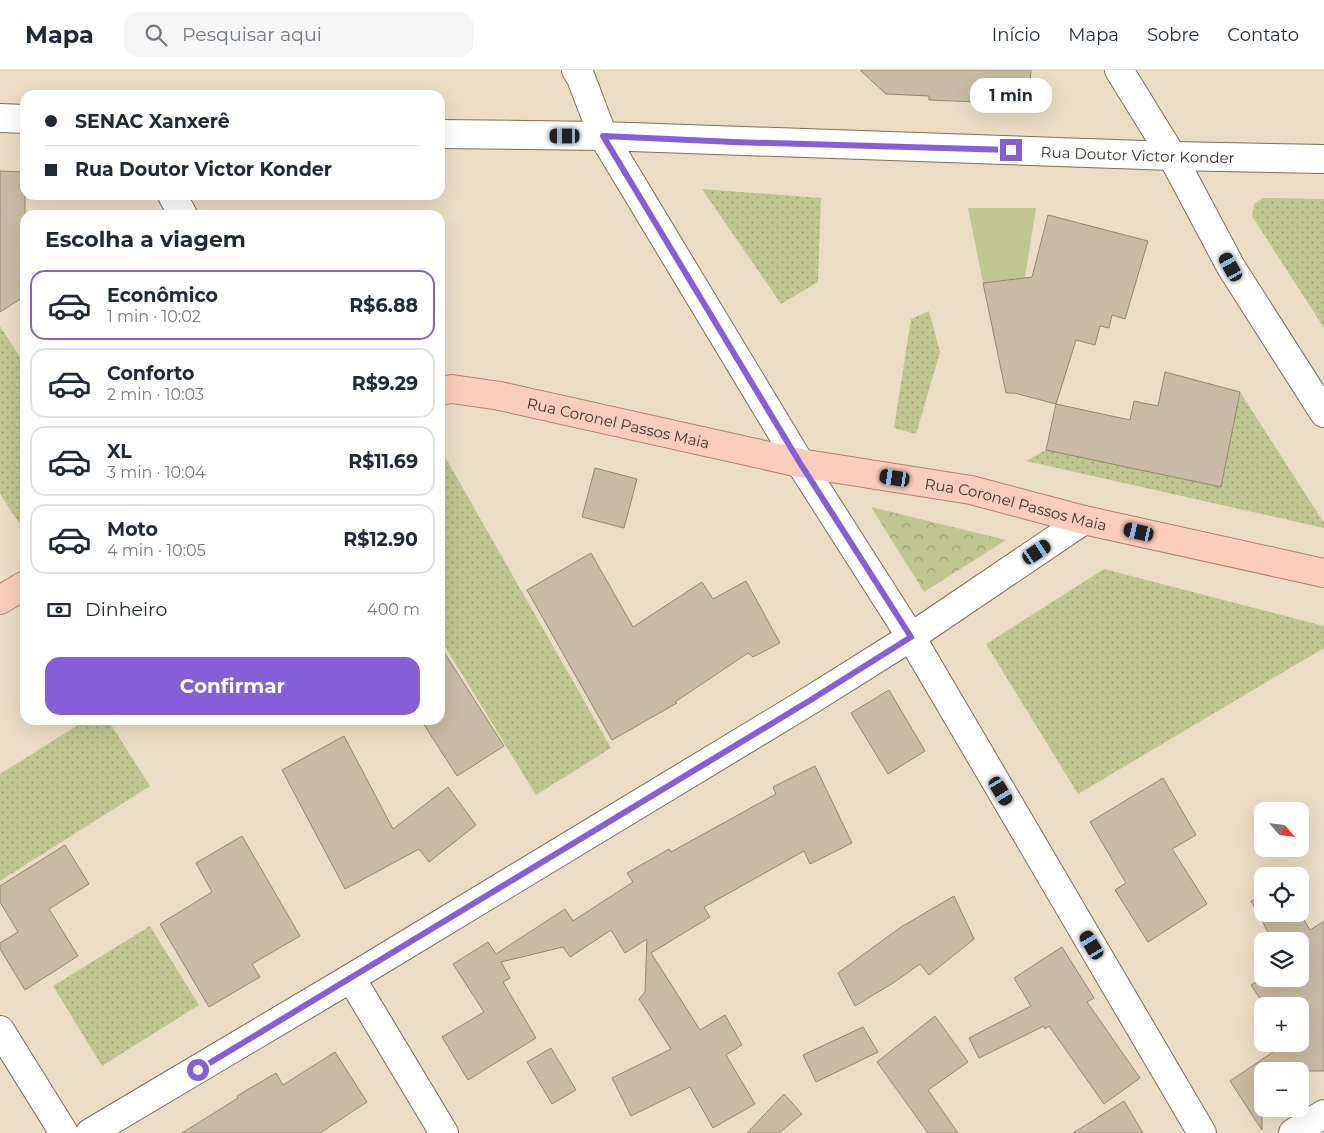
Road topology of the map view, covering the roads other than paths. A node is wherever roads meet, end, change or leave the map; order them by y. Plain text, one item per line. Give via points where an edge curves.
1 (576, 70) edge
2 (1118, 70) edge
3 (0, 118) edge
4 (20, 119) edge
5 (445, 134) edge
6 (603, 136) junction
7 (1172, 156) junction
8 (1324, 159) edge
9 (445, 390) edge
10 (1324, 412) edge
11 (800, 463) junction
12 (1084, 520) junction
13 (1324, 573) edge
14 (20, 588) edge
15 (0, 600) edge
16 (911, 637) junction
17 (351, 978) junction
18 (0, 1030) edge
19 (1324, 1114) edge
20 (64, 1133) edge
21 (90, 1133) edge
22 (444, 1133) edge
23 (1202, 1133) edge
24 (1293, 1133) edge

1 - 6 street
2 - 7 street
3 - 4 street
5 - 6 street, Rua Doutor Victor Konder
6 - 7 street, Rua Doutor Victor Konder
6 - 11 street
7 - 8 street, Rua Doutor Victor Konder
7 - 10 street via 1231,267
9 - 11 main road, Rua Coronel Passos Maia via 500,396
11 - 12 main road, Rua Coronel Passos Maia via 970,490
11 - 16 street
12 - 13 main road, Rua Coronel Passos Maia
12 - 16 street
14 - 15 main road
16 - 17 street
16 - 23 street
17 - 21 street
17 - 22 street
18 - 20 street
19 - 24 street

